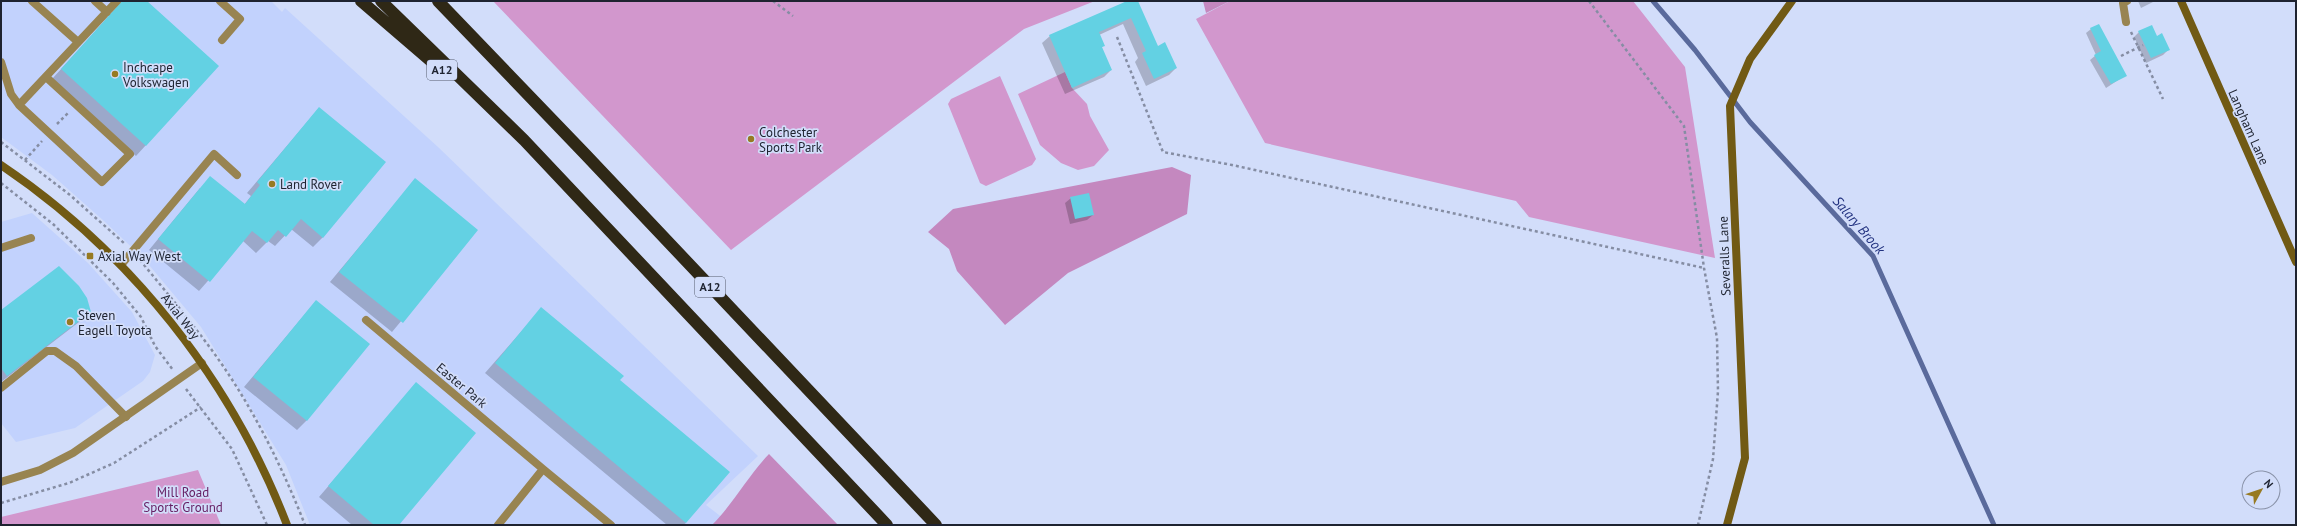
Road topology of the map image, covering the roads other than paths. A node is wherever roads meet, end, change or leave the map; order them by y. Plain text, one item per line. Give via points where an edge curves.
1 (32, 1) edge
2 (95, 1) edge
3 (117, 1) edge
4 (220, 1) edge
5 (361, 1) edge
6 (381, 1) edge
7 (430, 1) edge
8 (438, 1) edge
9 (1792, 1) edge
10 (2127, 1) edge
11 (2181, 1) edge
12 (107, 12) junction
13 (2126, 22) road end
14 (222, 40) dead end
15 (78, 42) junction
16 (483, 50) junction
17 (1, 62) edge
18 (46, 77) junction
19 (19, 105) junction
20 (524, 140) junction
21 (1, 165) edge
22 (237, 175) dead end
23 (31, 238) dead end
24 (1, 248) edge
25 (2296, 262) edge
26 (121, 265) junction
27 (366, 320) dead end
28 (202, 364) junction
29 (1, 388) edge
30 (126, 417) junction
31 (543, 469) junction
32 (1, 482) edge
33 (287, 525) edge
34 (498, 525) edge
35 (611, 525) edge
36 (887, 525) edge
37 (936, 525) edge
38 (1727, 525) edge

1 - 15 street
2 - 12 street
3 - 12 street
4 - 14 street via 240,19
5 - 20 highway, A12
6 - 20 highway, A12
7 - 16 highway, A12
8 - 16 highway, A12
9 - 38 street, Severalls Lane via 1750,60 1730,106 1745,458
10 - 13 street via 2123,3
11 - 25 street, Langham Lane
12 - 15 street
15 - 18 street
16 - 37 highway, A12 via 585,154
17 - 19 street via 12,94
18 - 19 street
18 - 19 street via 130,154 102,182
20 - 36 highway, A12
21 - 26 street, Axial Way via 38,190
22 - 26 street via 214,154
23 - 24 street
26 - 28 street, Axial Way via 148,293
27 - 31 street, Easter Park
28 - 30 street
28 - 33 street, Axial Way via 252,444
29 - 30 street via 47,351 55,351 76,366
30 - 32 street via 73,453 40,470
31 - 34 street
31 - 35 street, Easter Park

